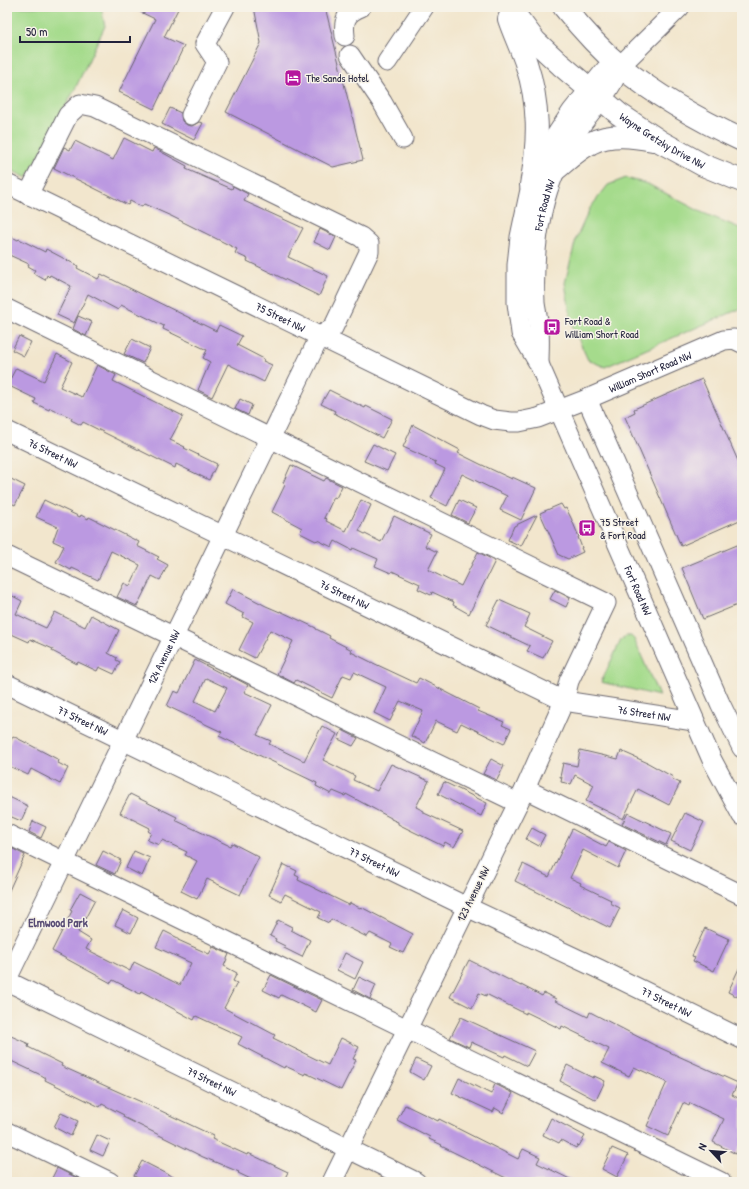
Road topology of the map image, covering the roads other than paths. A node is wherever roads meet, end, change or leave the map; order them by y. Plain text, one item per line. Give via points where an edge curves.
1 (224, 7) edge
2 (361, 7) edge
3 (424, 7) edge
4 (504, 7) edge
5 (509, 7) edge
6 (564, 7) edge
7 (680, 7) edge
8 (345, 36) dead end
9 (350, 55) dead end
10 (387, 62) dead end
11 (620, 66) junction
12 (595, 95) junction
13 (191, 115) dead end
14 (403, 139) dead end
15 (742, 140) edge
16 (661, 142) junction
17 (556, 169) junction
18 (742, 181) edge
19 (7, 184) edge
20 (532, 185) junction
21 (28, 195) junction
22 (7, 309) edge
23 (320, 336) junction
24 (742, 343) edge
25 (538, 364) junction
26 (586, 399) junction
27 (559, 410) junction
28 (7, 431) edge
29 (270, 438) junction
30 (223, 536) junction
31 (7, 556) edge
32 (173, 637) junction
33 (7, 684) edge
34 (564, 701) junction
35 (694, 721) junction
36 (123, 740) junction
37 (742, 748) edge
38 (521, 796) junction
39 (742, 816) edge
40 (7, 834) edge
41 (64, 862) junction
42 (742, 895) edge
43 (467, 907) junction
44 (7, 980) edge
45 (407, 1028) junction
46 (742, 1039) edge
47 (7, 1132) edge
48 (348, 1149) junction
49 (110, 1182) edge
50 (332, 1182) edge
51 (416, 1182) edge
52 (721, 1182) edge

1 - 13 street via 205,44 217,62
2 - 8 street via 351,11 344,23
3 - 10 street
4 - 20 main road via 527,64 534,94 538,120
5 - 12 main road via 536,41
6 - 11 main road
7 - 11 street
9 - 14 street
11 - 12 street, Fort Road NW via 606,69
11 - 15 main road via 687,112
12 - 16 main road, Wayne Gretzky Drive NW
12 - 17 street, Fort Road NW via 590,113
12 - 20 street, Fort Road NW via 561,126
16 - 17 main road via 626,136 603,138 591,143
16 - 18 main road, Wayne Gretzky Drive NW
17 - 25 street, Fort Road NW via 538,228 535,258
19 - 21 street, 75 Street NW
20 - 25 street, Fort Road NW via 516,264 517,303 521,333
21 - 23 street, 75 Street NW
21 - 23 street via 68,115 80,104 95,107 361,237 368,244 369,252 333,328
22 - 29 street
23 - 27 street, 75 Street NW via 494,420 519,422
23 - 29 street, 124 Avenue NW
24 - 26 street, William Short Road NW via 734,339 724,340
25 - 27 street, Fort Road NW
26 - 27 street, William Short Road NW
26 - 37 street
27 - 35 street, Fort Road NW
28 - 30 street, 76 Street NW
29 - 30 street, 124 Avenue NW
29 - 34 street, 123 Avenue NW via 606,603 569,681
30 - 32 street, 124 Avenue NW
30 - 34 street, 76 Street NW
31 - 32 street
32 - 36 street, 124 Avenue NW
32 - 38 street
33 - 36 street, 77 Street NW
34 - 35 street, 76 Street NW
34 - 38 street, 123 Avenue NW
35 - 39 street, Fort Road NW
36 - 41 street, 124 Avenue NW
36 - 43 street, 77 Street NW
38 - 42 street
38 - 43 street, 123 Avenue NW
40 - 41 street
41 - 44 street, 124 Avenue NW
41 - 45 street
43 - 45 street, 123 Avenue NW
43 - 46 street, 77 Street NW via 599,968
44 - 48 street, 79 Street NW
45 - 48 street, 123 Avenue NW
45 - 52 street
47 - 49 street
48 - 50 street, 123 Avenue NW
48 - 51 street, 79 Street NW

